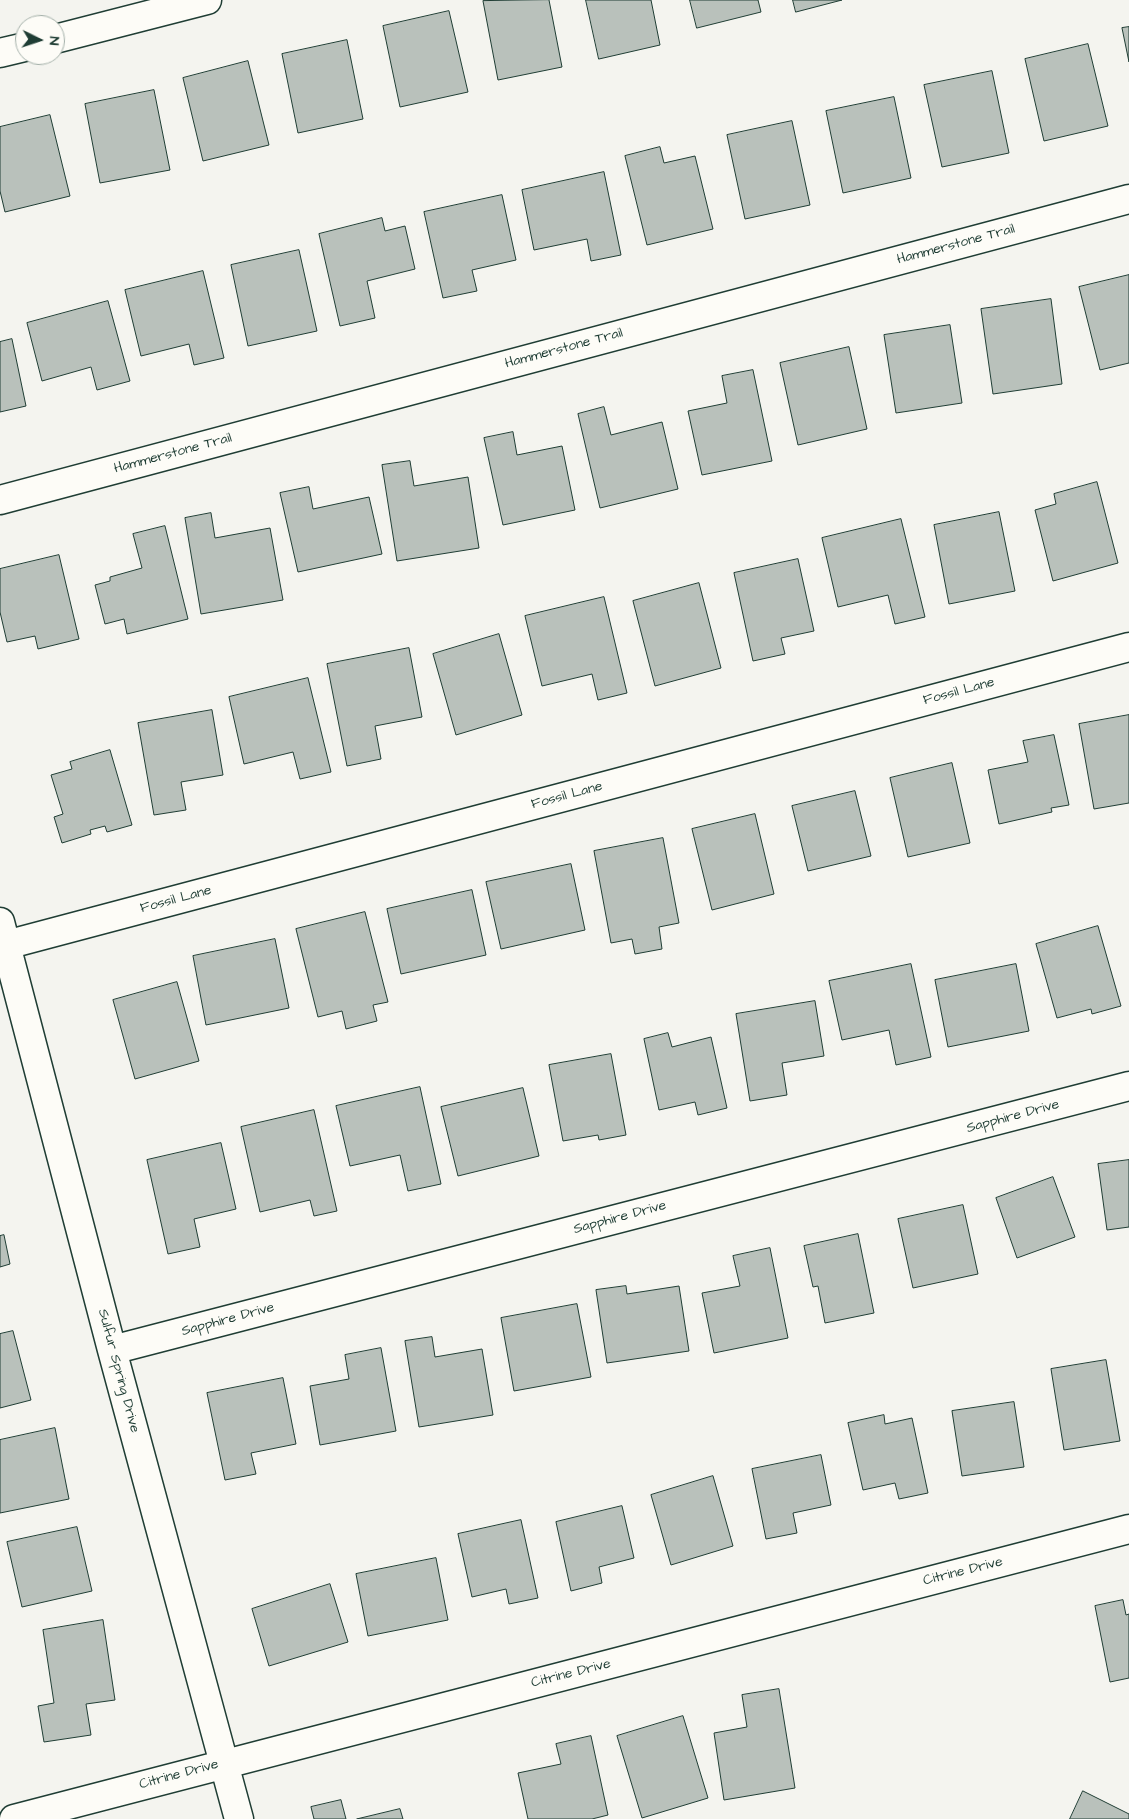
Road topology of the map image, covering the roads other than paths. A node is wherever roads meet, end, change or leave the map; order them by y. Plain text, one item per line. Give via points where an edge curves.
1 (207, 0) edge
2 (65, 36) edge
3 (15, 49) edge
4 (0, 53) edge
5 (1129, 199) edge
6 (0, 500) edge
7 (1129, 647) edge
8 (3, 934) edge
9 (1129, 1086) edge
10 (112, 1350) junction
11 (1129, 1529) edge
12 (224, 1763) junction
13 (14, 1819) edge
14 (239, 1819) edge

1 - 2 street
3 - 4 street
5 - 6 street, Hammerstone Trail
7 - 8 street, Fossil Lane
8 - 10 street, Sulfur Spring Drive
9 - 10 street, Sapphire Drive
10 - 12 street, Sulfur Spring Drive
11 - 12 street, Citrine Drive
12 - 13 street, Citrine Drive
12 - 14 street, Sulfur Spring Drive

